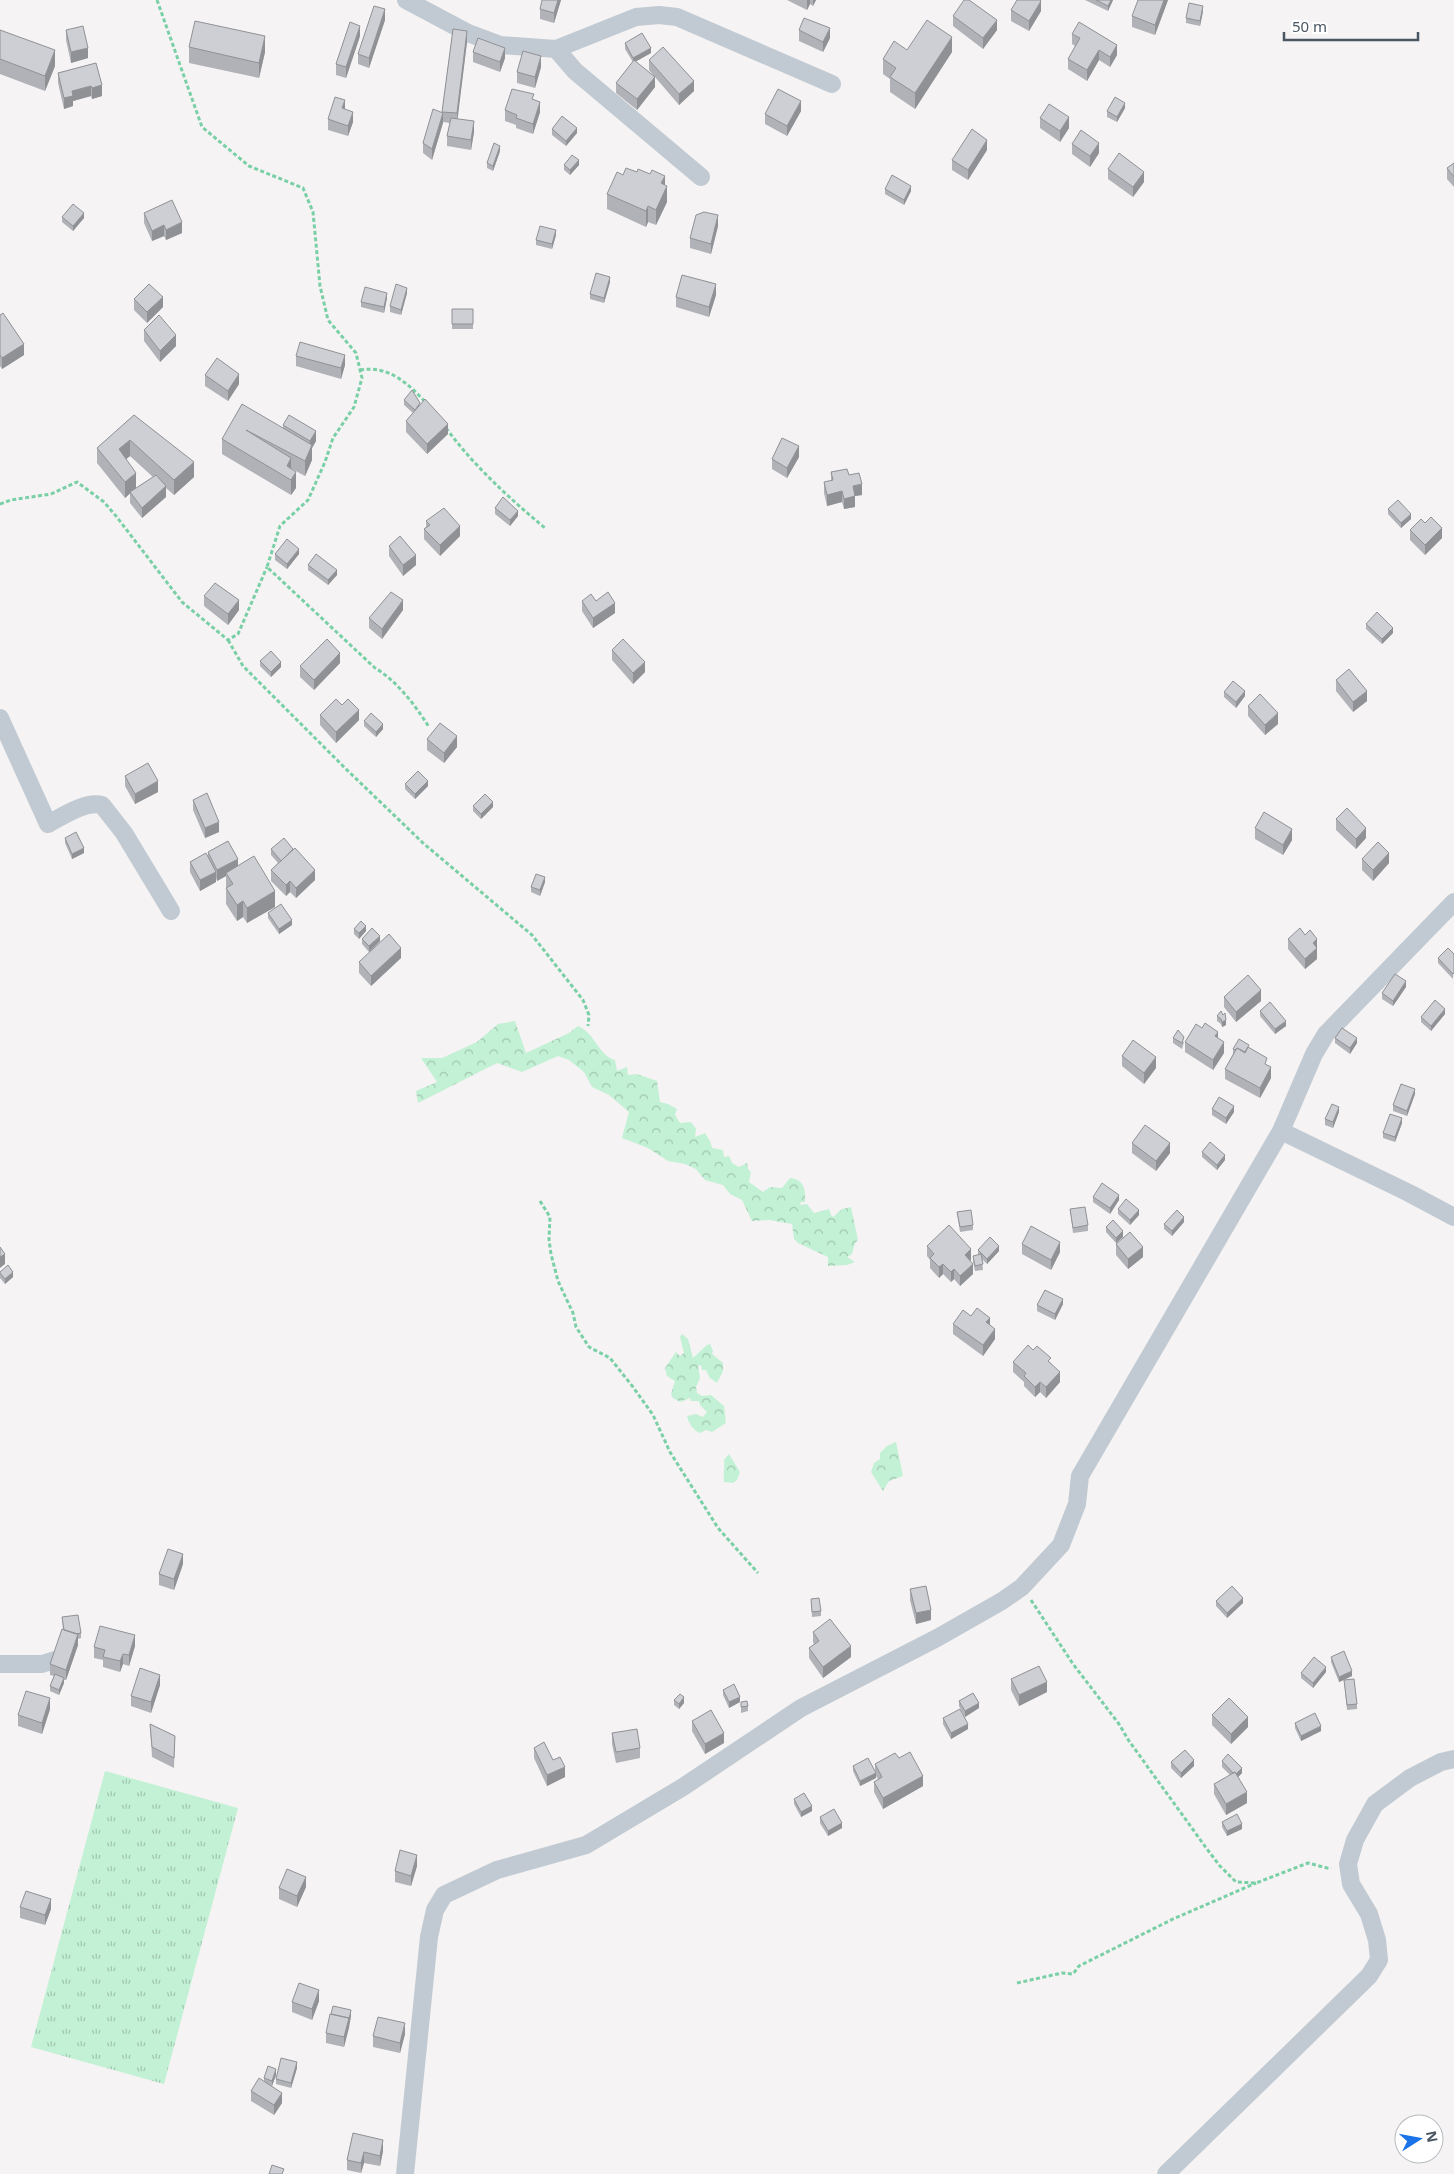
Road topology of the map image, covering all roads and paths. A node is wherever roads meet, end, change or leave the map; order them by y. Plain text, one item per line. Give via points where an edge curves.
1 (157, 0) edge
2 (406, 0) edge
3 (556, 48) junction
4 (832, 84) dead end
5 (701, 177) dead end
6 (360, 370) junction
7 (430, 408) edge
8 (442, 423) edge
9 (0, 504) edge
10 (544, 528) dead end
11 (267, 567) junction
12 (228, 640) junction
13 (0, 718) edge
14 (429, 727) dead end
15 (1454, 902) edge
16 (171, 911) dead end
17 (588, 1026) dead end
18 (1281, 1131) junction
19 (540, 1201) dead end
20 (1454, 1217) edge
21 (758, 1573) dead end
22 (1022, 1587) junction
23 (55, 1660) edge
24 (0, 1664) edge
25 (1454, 1759) edge
26 (1256, 1883) junction
27 (1351, 1884) junction
28 (1017, 1983) dead end
29 (405, 2174) edge
30 (1166, 2174) edge

1 - 6 path via 202,127 250,166 303,188 314,212 320,286 328,320 356,352
2 - 3 street via 468,33 500,45
3 - 4 street via 636,17 677,17
3 - 5 street via 574,72
6 - 7 path via 371,368 400,378
6 - 11 path via 362,378 354,407 333,438 308,500 280,526
8 - 10 path via 493,482
9 - 12 path via 51,494 77,482 104,502 182,602
11 - 12 path via 238,634
11 - 14 path via 368,663 386,675
12 - 17 path via 243,666 371,794 423,843 532,935 583,1000 589,1015
13 - 16 street via 48,824 78,809 102,805 124,833
15 - 18 street via 1326,1034
18 - 20 street
18 - 22 street via 1080,1476 1077,1504 1061,1544
19 - 21 path via 550,1217 551,1254 576,1327 589,1347 610,1358 653,1414 670,1452 718,1528
22 - 26 path via 1073,1664 1120,1724 1134,1749 1219,1865 1236,1882
22 - 29 street via 1002,1602 937,1638 801,1708 683,1787 586,1844 497,1870 444,1895 435,1910 429,1937
23 - 24 street via 42,1664
25 - 27 street via 1410,1778 1375,1804 1355,1840 1348,1864
26 - 27 path via 1308,1863 1331,1868
26 - 28 path via 1136,1937 1079,1966 1073,1974 1062,1973
27 - 30 street via 1369,1914 1377,1940 1379,1960 1369,1976

